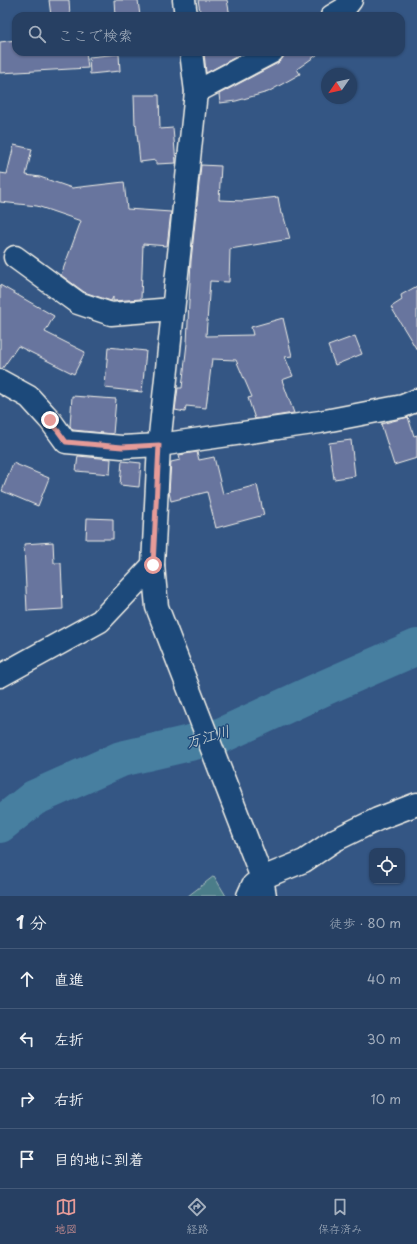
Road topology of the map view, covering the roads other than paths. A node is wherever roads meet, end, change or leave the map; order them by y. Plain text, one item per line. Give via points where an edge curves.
1 (184, 0) edge
2 (351, 0) edge
3 (186, 12) edge
4 (339, 12) edge
5 (192, 56) edge
6 (264, 56) edge
7 (196, 92) junction
8 (15, 256) dead end
9 (174, 309) junction
10 (0, 381) edge
11 (417, 400) edge
12 (159, 445) junction
13 (153, 565) junction
14 (0, 676) edge
15 (417, 804) edge
16 (261, 879) edge
17 (248, 896) edge

1 - 3 street
2 - 4 street
5 - 7 street
6 - 7 street
7 - 9 street
8 - 9 street via 78,303 111,314
9 - 12 street
10 - 12 street via 29,397 66,442 122,447
11 - 12 street via 403,406 320,422
12 - 13 street
13 - 14 street via 100,621
13 - 16 street via 157,607
15 - 16 street via 378,819 335,840 304,861
16 - 17 street via 253,886

